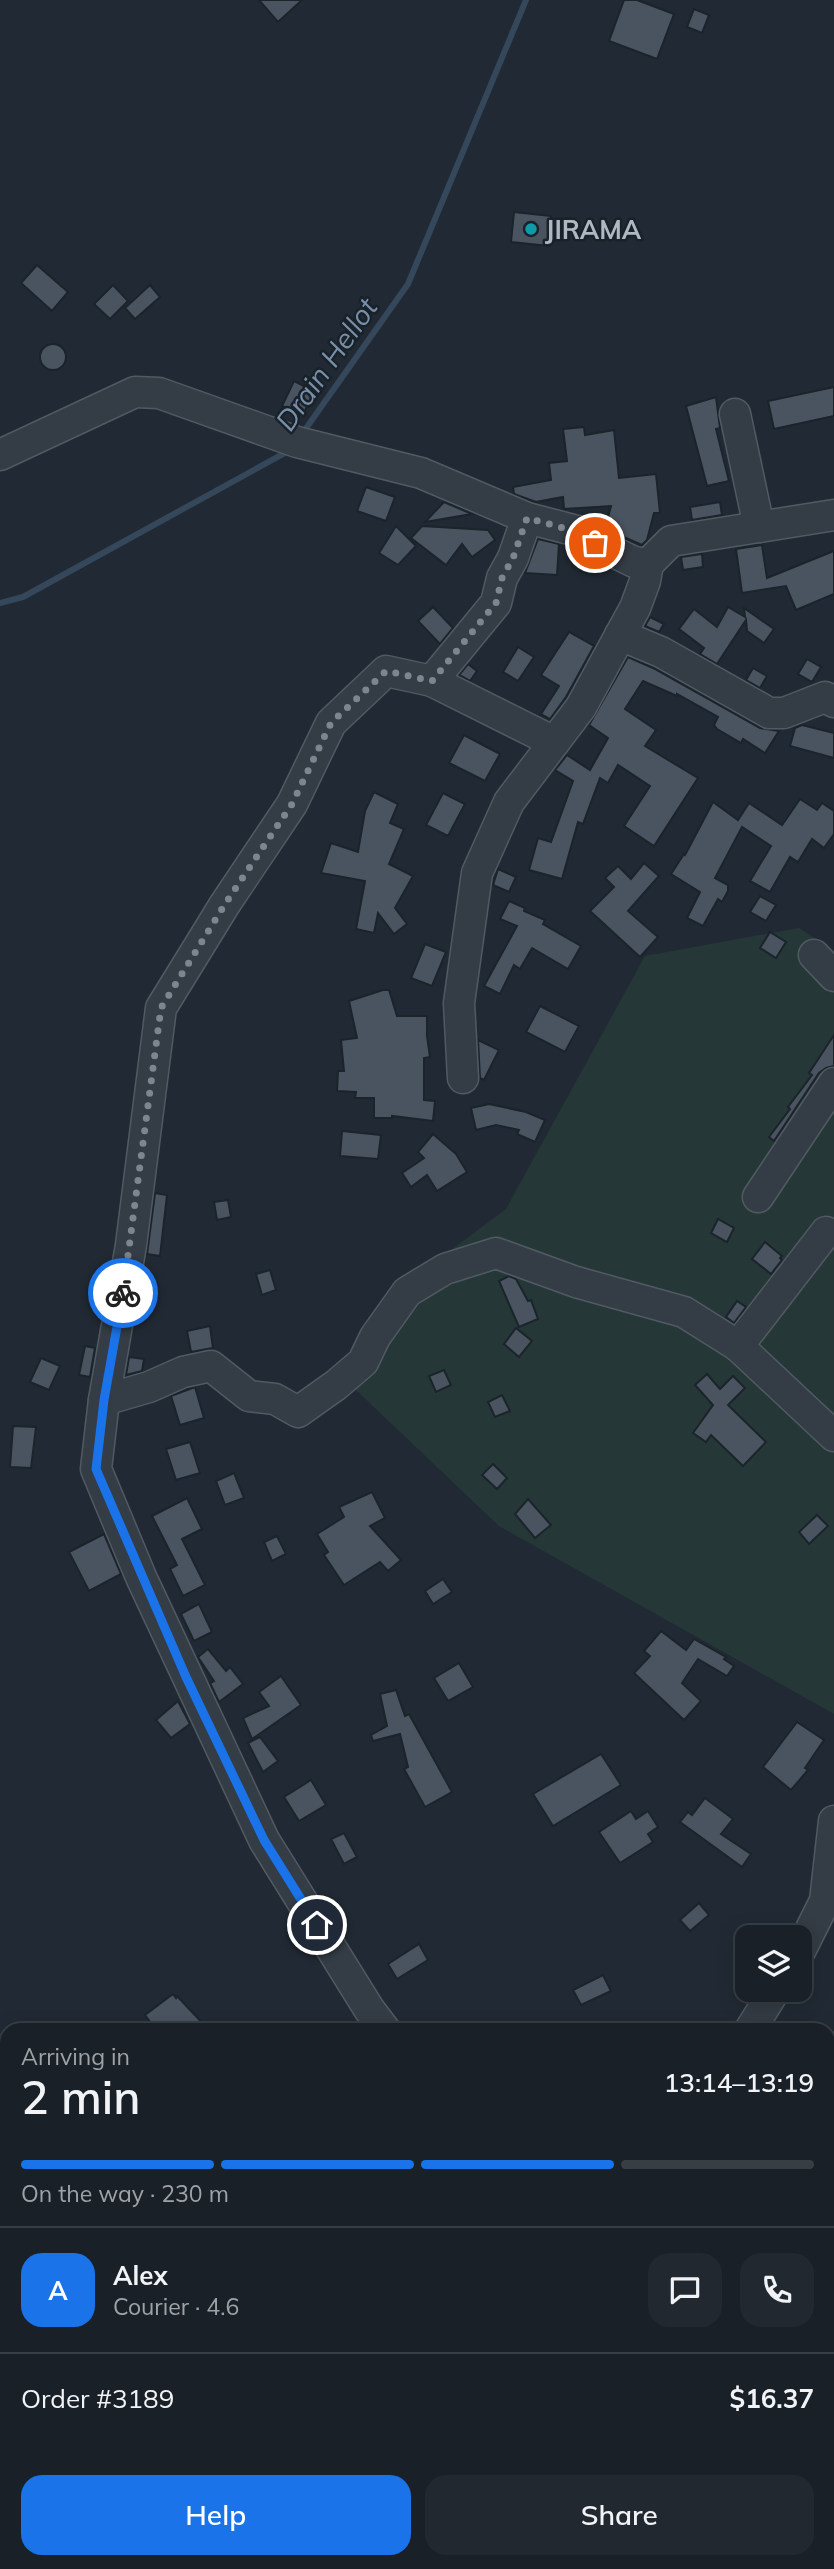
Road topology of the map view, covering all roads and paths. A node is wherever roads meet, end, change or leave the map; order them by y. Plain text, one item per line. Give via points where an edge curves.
1 (735, 414) dead end
2 (0, 455) edge
3 (834, 515) edge
4 (527, 518) junction
5 (759, 527) junction
6 (648, 564) junction
7 (620, 635) junction
8 (432, 681) junction
9 (834, 702) edge
10 (554, 742) junction
11 (463, 1078) dead end
12 (834, 1083) edge
13 (758, 1197) dead end
14 (826, 1232) dead end
15 (738, 1346) junction
16 (104, 1400) junction
17 (834, 1436) edge
18 (834, 1822) edge
19 (812, 1927) edge
20 (768, 2002) edge
21 (379, 2023) edge
22 (754, 2023) edge

1 - 5 street
2 - 4 street via 135,392 159,393 297,442 421,473
3 - 5 street
4 - 6 street via 582,533 634,562
4 - 8 street via 496,603
5 - 6 street via 671,541
6 - 7 street via 635,608
7 - 9 street via 661,652 769,713 784,713 825,697
7 - 10 street via 581,707
8 - 10 street
8 - 16 street via 386,671 331,723 292,804 161,1008 131,1245
10 - 11 street via 509,802 477,873 459,1003
12 - 13 street
14 - 15 street
15 - 16 street via 684,1312 496,1254 445,1269 408,1292 374,1337 363,1362 298,1412 275,1399 248,1396 211,1366
15 - 17 street
16 - 21 street via 96,1469 141,1577 264,1840
18 - 19 street via 825,1901
20 - 22 street

